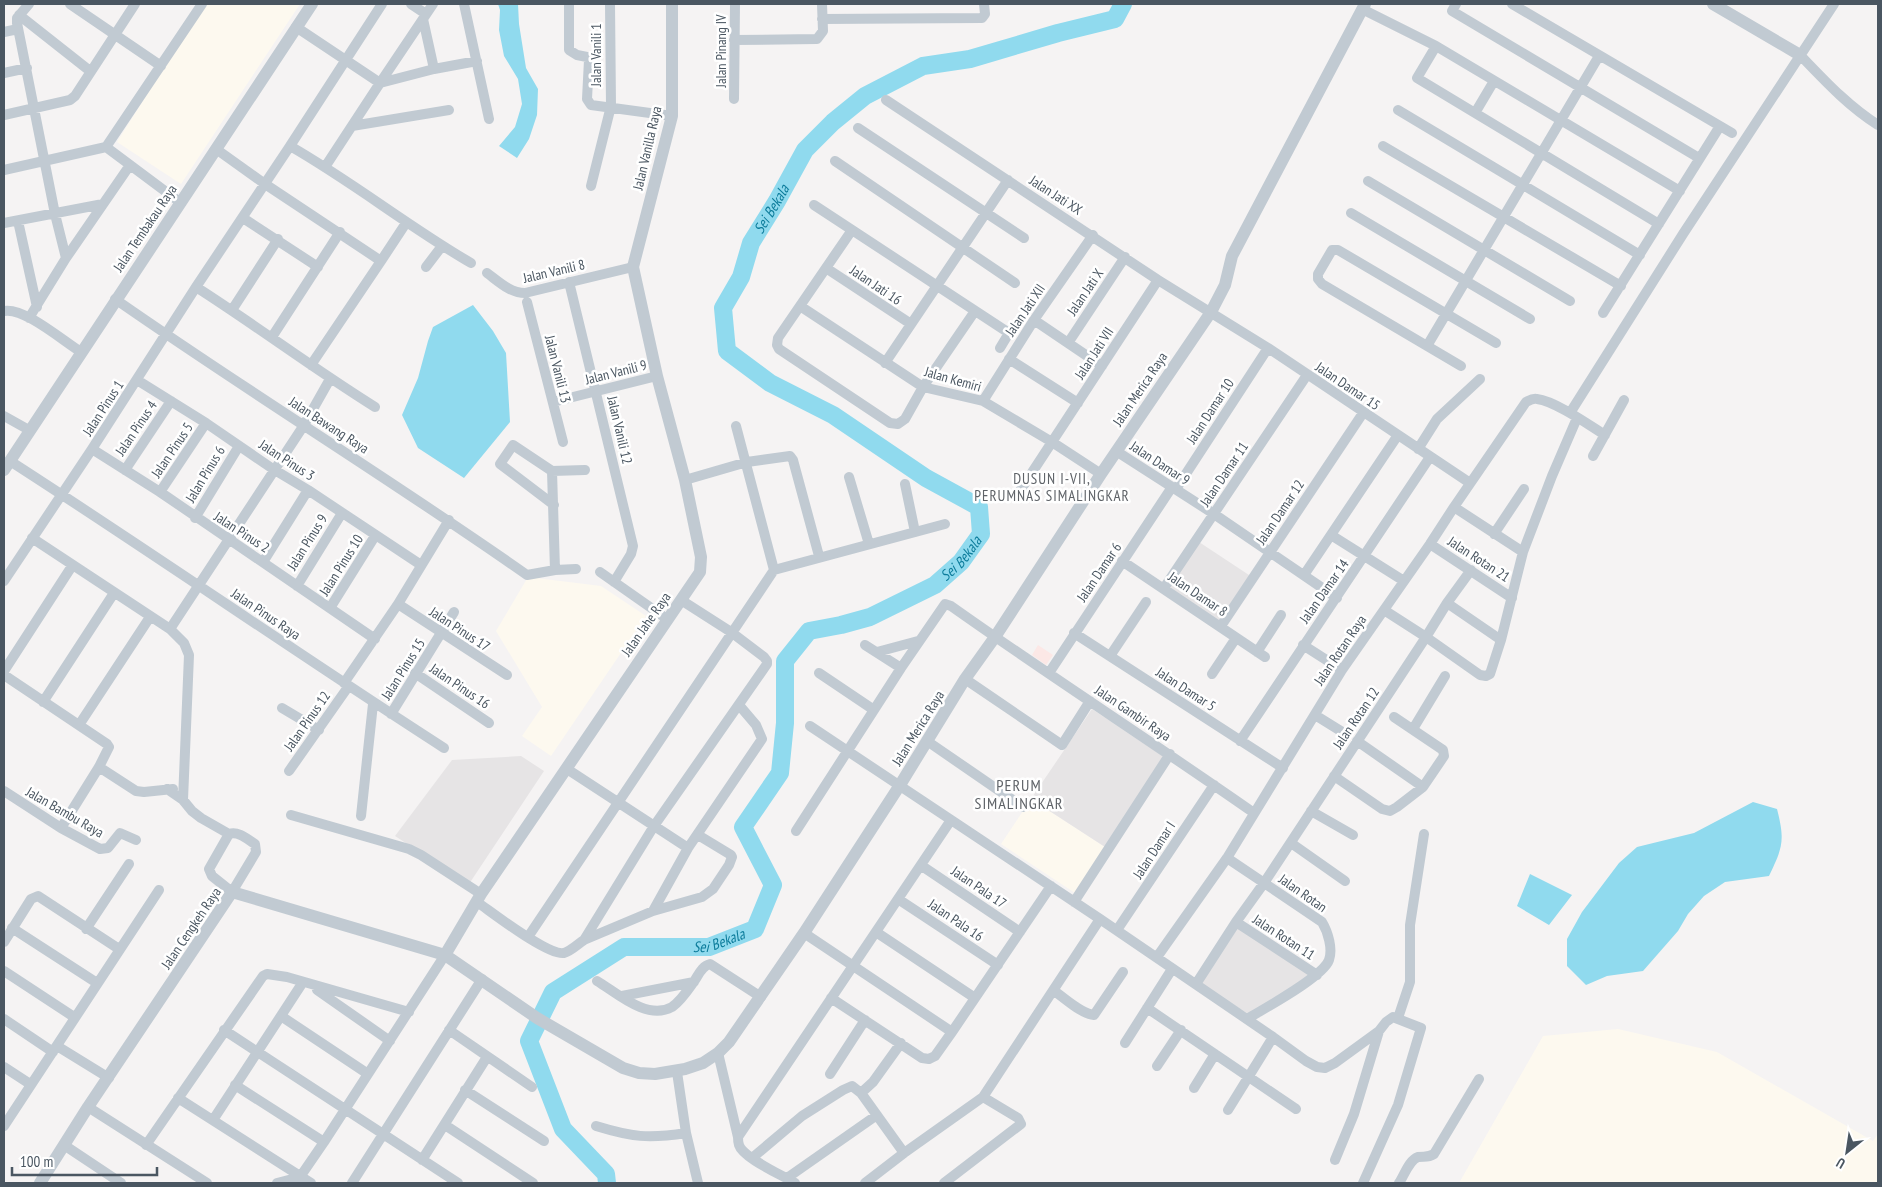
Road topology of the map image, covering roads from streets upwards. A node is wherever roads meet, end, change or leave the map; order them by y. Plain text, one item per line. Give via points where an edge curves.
1 (29, 4) edge
2 (70, 4) edge
3 (135, 4) edge
4 (202, 4) edge
5 (312, 4) edge
6 (382, 4) edge
7 (411, 4) edge
8 (433, 4) edge
9 (464, 4) edge
10 (569, 4) edge
11 (610, 4) edge
12 (672, 4) edge
13 (735, 4) edge
14 (822, 4) edge
15 (984, 4) edge
16 (1456, 4) edge
17 (1512, 4) edge
18 (1713, 4) edge
19 (1834, 4) edge
20 (1364, 6) edge
21 (19, 15) junction
22 (424, 16) junction
23 (822, 19) junction
24 (296, 27) junction
25 (18, 29) junction
26 (4, 32) edge
27 (115, 34) junction
28 (734, 40) junction
29 (1436, 46) junction
30 (1800, 55) junction
31 (1599, 56) junction
32 (346, 60) junction
33 (477, 61) junction
34 (161, 66) junction
35 (27, 68) junction
36 (434, 69) junction
37 (90, 71) junction
38 (4, 73) edge
39 (1494, 81) junction
40 (380, 83) junction
41 (1581, 87) junction
42 (734, 99) dead end
43 (886, 100) dead end
44 (610, 106) junction
45 (35, 108) junction
46 (449, 110) dead end
47 (1398, 110) dead end
48 (1476, 113) junction
49 (4, 115) edge
50 (672, 116) junction
51 (489, 119) dead end
52 (1562, 120) junction
53 (1878, 125) edge
54 (352, 126) junction
55 (1720, 126) junction
56 (858, 128) dead end
57 (1732, 133) dead end
58 (290, 146) junction
59 (1384, 146) dead end
60 (106, 147) junction
61 (216, 149) junction
62 (1543, 153) junction
63 (1700, 158) junction
64 (835, 161) dead end
65 (44, 162) junction
66 (130, 165) junction
67 (326, 167) junction
68 (4, 170) edge
69 (1008, 180) junction
70 (1368, 181) dead end
71 (264, 184) junction
72 (1524, 185) junction
73 (591, 186) dead end
74 (1680, 191) junction
75 (181, 203) junction
76 (102, 204) junction
77 (814, 205) dead end
78 (1351, 213) dead end
79 (55, 214) junction
80 (986, 214) junction
81 (243, 218) junction
82 (1505, 218) junction
83 (18, 221) junction
84 (4, 223) edge
85 (406, 223) junction
86 (1660, 224) junction
87 (852, 230) junction
88 (340, 232) junction
89 (1092, 235) junction
90 (1024, 238) dead end
91 (278, 239) junction
92 (442, 246) junction
93 (962, 248) junction
94 (1485, 250) junction
95 (1640, 254) junction
96 (1125, 257) junction
97 (66, 258) junction
98 (382, 261) junction
99 (471, 263) dead end
100 (318, 267) junction
101 (426, 267) dead end
102 (633, 267) junction
103 (826, 268) junction
104 (487, 273) dead end
105 (1158, 280) junction
106 (569, 282) junction
107 (1466, 282) junction
108 (1015, 283) dead end
109 (936, 286) junction
110 (1621, 286) junction
111 (196, 288) junction
112 (116, 299) junction
113 (1570, 301) dead end
114 (527, 302) dead end
115 (800, 306) junction
116 (37, 308) junction
117 (232, 310) junction
118 (4, 311) edge
119 (975, 311) junction
120 (1211, 312) junction
121 (1603, 313) dead end
122 (1447, 314) junction
123 (29, 318) junction
124 (1530, 319) dead end
125 (1034, 320) junction
126 (911, 324) junction
127 (165, 334) junction
128 (272, 337) junction
129 (1068, 343) junction
130 (1496, 343) dead end
131 (1427, 346) junction
132 (1000, 348) dead end
133 (1268, 348) junction
134 (81, 352) junction
135 (1009, 359) junction
136 (885, 363) junction
137 (311, 365) junction
138 (1102, 366) junction
139 (1461, 366) dead end
140 (1307, 375) junction
141 (657, 376) junction
142 (330, 379) junction
143 (1480, 379) dead end
144 (138, 380) junction
145 (923, 387) junction
146 (596, 391) junction
147 (1624, 400) dead end
148 (171, 401) junction
149 (983, 401) junction
150 (553, 402) junction
151 (1078, 404) junction
152 (375, 407) dead end
153 (1363, 413) junction
154 (1573, 415) junction
155 (4, 416) edge
156 (206, 423) junction
157 (304, 425) junction
158 (736, 426) dead end
159 (29, 430) junction
160 (1398, 435) junction
161 (1605, 435) junction
162 (563, 442) dead end
163 (1052, 442) junction
164 (239, 446) junction
165 (92, 449) junction
166 (1418, 449) junction
167 (1116, 451) junction
168 (1593, 456) dead end
169 (1430, 457) junction
170 (747, 462) junction
171 (7, 466) edge
172 (124, 470) junction
173 (273, 470) junction
174 (586, 470) dead end
175 (552, 471) junction
176 (1101, 474) junction
177 (848, 478) dead end
178 (685, 480) junction
179 (1470, 483) junction
180 (905, 484) dead end
181 (1174, 488) junction
182 (1524, 489) dead end
183 (308, 490) junction
184 (160, 492) junction
185 (61, 494) junction
186 (1016, 497) dead end
187 (554, 505) junction
188 (1454, 507) junction
189 (342, 513) junction
190 (1214, 514) junction
191 (195, 518) junction
192 (450, 520) junction
193 (945, 524) dead end
194 (915, 532) junction
195 (1494, 534) junction
196 (1331, 535) junction
197 (375, 536) junction
198 (32, 538) junction
199 (228, 540) junction
200 (868, 544) junction
201 (1430, 544) junction
202 (1270, 552) junction
203 (1523, 552) junction
204 (819, 556) junction
205 (1364, 556) junction
206 (1122, 561) junction
207 (263, 562) junction
208 (420, 565) junction
209 (72, 566) junction
210 (576, 569) dead end
211 (555, 570) junction
212 (774, 570) junction
213 (1472, 570) junction
214 (600, 572) dead end
215 (1304, 575) junction
216 (4, 581) edge
217 (614, 582) junction
218 (1404, 582) junction
219 (199, 585) junction
220 (297, 586) junction
221 (1164, 588) junction
222 (114, 593) junction
223 (1337, 598) junction
224 (1512, 598) junction
225 (681, 600) junction
226 (1146, 602) dead end
227 (1447, 602) junction
228 (398, 604) junction
229 (330, 608) junction
230 (1384, 610) junction
231 (454, 612) dead end
232 (1282, 615) dead end
233 (150, 617) junction
234 (668, 619) junction
235 (1221, 626) junction
236 (170, 629) junction
237 (731, 632) junction
238 (1074, 633) junction
239 (441, 634) junction
240 (995, 637) junction
241 (1426, 637) junction
242 (1236, 638) junction
243 (374, 639) junction
244 (1501, 640) junction
245 (918, 641) junction
246 (865, 644) dead end
247 (1303, 645) junction
248 (876, 652) junction
249 (1110, 656) junction
250 (901, 668) junction
251 (1342, 670) junction
252 (4, 673) edge
253 (415, 673) junction
254 (819, 673) dead end
255 (1049, 673) junction
256 (1212, 674) dead end
257 (507, 676) dead end
258 (1445, 676) dead end
259 (966, 680) junction
260 (346, 685) junction
261 (1090, 701) junction
262 (43, 702) junction
263 (374, 704) junction
264 (739, 705) junction
265 (282, 708) dead end
266 (874, 710) junction
267 (391, 714) junction
268 (1314, 715) junction
269 (1394, 717) dead end
270 (489, 723) dead end
271 (79, 725) junction
272 (810, 726) dead end
273 (1413, 729) junction
274 (319, 730) junction
275 (1344, 733) dead end
276 (927, 741) junction
277 (1240, 741) junction
278 (1357, 741) junction
279 (444, 748) dead end
280 (846, 750) junction
281 (1170, 754) junction
282 (100, 766) junction
283 (566, 768) junction
284 (1283, 768) junction
285 (289, 771) dead end
286 (1334, 776) junction
287 (900, 785) junction
288 (1214, 785) junction
289 (1423, 787) junction
290 (184, 788) junction
291 (167, 789) junction
292 (4, 791) edge
293 (183, 800) junction
294 (617, 803) junction
295 (1023, 808) dead end
296 (1311, 811) junction
297 (1254, 813) junction
298 (291, 815) dead end
299 (361, 816) dead end
300 (951, 820) junction
301 (654, 826) junction
302 (61, 828) junction
303 (796, 831) dead end
304 (229, 834) junction
305 (1424, 834) dead end
306 (698, 835) junction
307 (1352, 835) dead end
308 (136, 840) dead end
309 (1291, 843) junction
310 (688, 848) junction
311 (1227, 858) junction
312 (129, 864) dead end
313 (922, 866) junction
314 (1345, 881) dead end
315 (1264, 883) junction
316 (1052, 886) junction
317 (158, 890) dead end
318 (232, 892) junction
319 (479, 898) junction
320 (898, 899) junction
321 (1074, 902) junction
322 (653, 911) junction
323 (1100, 919) junction
324 (1236, 922) junction
325 (12, 928) junction
326 (86, 928) junction
327 (1117, 930) junction
328 (876, 932) junction
329 (1020, 932) junction
330 (804, 933) junction
331 (528, 937) junction
332 (584, 940) junction
333 (4, 942) edge
334 (119, 949) junction
335 (445, 955) junction
336 (1157, 958) junction
337 (998, 965) junction
338 (854, 966) junction
339 (1172, 969) junction
340 (4, 972) edge
341 (1123, 972) dead end
342 (1317, 975) junction
343 (482, 979) junction
344 (597, 981) dead end
345 (694, 982) junction
346 (97, 983) junction
347 (306, 983) junction
348 (1196, 984) junction
349 (1054, 991) junction
350 (622, 996) junction
351 (761, 997) junction
352 (831, 998) junction
353 (975, 998) junction
354 (1147, 1008) junction
355 (409, 1012) junction
356 (281, 1016) junction
357 (74, 1017) junction
358 (1398, 1018) junction
359 (4, 1019) edge
360 (1247, 1019) junction
361 (865, 1020) junction
362 (542, 1022) joint
363 (224, 1030) junction
364 (449, 1030) junction
365 (1181, 1030) junction
366 (1379, 1031) junction
367 (952, 1032) junction
368 (1274, 1037) junction
369 (390, 1040) junction
370 (901, 1043) junction
371 (1125, 1043) dead end
372 (55, 1049) junction
373 (258, 1051) junction
374 (718, 1053) junction
375 (1215, 1054) junction
376 (487, 1057) junction
377 (1158, 1066) dead end
378 (4, 1067) edge
379 (676, 1072) junction
380 (368, 1074) junction
381 (830, 1074) dead end
382 (1247, 1077) junction
383 (109, 1078) junction
384 (1479, 1079) dead end
385 (30, 1084) junction
386 (235, 1085) junction
387 (532, 1087) dead end
388 (1194, 1088) dead end
389 (466, 1090) junction
390 (861, 1093) junction
391 (984, 1097) junction
392 (178, 1098) junction
393 (88, 1107) junction
394 (346, 1109) junction
395 (1296, 1109) dead end
396 (1228, 1110) dead end
397 (876, 1116) junction
398 (5, 1120) edge
399 (213, 1120) junction
400 (445, 1125) junction
401 (596, 1126) dead end
402 (686, 1133) junction
403 (384, 1135) junction
404 (738, 1137) junction
405 (544, 1141) dead end
406 (324, 1142) junction
407 (64, 1145) junction
408 (146, 1145) junction
409 (904, 1153) junction
410 (752, 1158) junction
411 (422, 1160) junction
412 (1335, 1160) dead end
413 (300, 1177) junction
414 (791, 1181) edge
415 (115, 1182) edge
416 (40, 1183) edge
417 (207, 1183) edge
418 (277, 1183) edge
419 (311, 1183) edge
420 (352, 1183) edge
421 (458, 1183) edge
422 (533, 1183) edge
423 (698, 1183) edge
424 (865, 1183) edge
425 (944, 1183) edge
426 (1363, 1183) edge
427 (1399, 1183) edge

1 - 21 street
2 - 27 street
3 - 27 street
4 - 34 street
5 - 24 street, Jalan Tembakau Raya
6 - 32 street, Jalan Pinus 1
7 - 22 street
8 - 22 street
9 - 33 street
10 - 44 street via 569,50 589,60 587,99 592,105
11 - 44 street, Jalan Vanili 1
12 - 50 street, Jalan Vanilla Raya
13 - 28 street, Jalan Pinang IV
14 - 23 street
15 - 23 street via 982,18
16 - 41 street via 1452,11
17 - 31 street
18 - 30 street
19 - 30 street
20 - 29 street
20 - 120 street, Jalan Merica Raya via 1232,256 1225,284
21 - 25 street
21 - 37 street
22 - 36 street
22 - 40 street
23 - 28 street via 822,31 817,39
24 - 32 street
24 - 61 street, Jalan Tembakau Raya
25 - 26 street
25 - 35 street
27 - 34 street
27 - 37 street
28 - 42 street, Jalan Pinang IV
29 - 39 street
29 - 48 street via 1417,78
30 - 53 street via 1860,113
30 - 154 street via 1678,242
31 - 41 street
31 - 55 street
32 - 40 street
32 - 58 street, Jalan Pinus 1
33 - 36 street
33 - 51 street
34 - 60 street
35 - 38 street
35 - 45 street
36 - 40 street
37 - 45 street via 70,100
39 - 48 street
39 - 52 street
40 - 54 street
41 - 52 street
41 - 63 street
43 - 69 street, Jalan Jati XX
44 - 50 street
44 - 73 street, Jalan Vanili 1
45 - 49 street
45 - 65 street
46 - 54 street
47 - 72 street
48 - 62 street
50 - 102 street, Jalan Vanilla Raya
52 - 62 street
52 - 74 street
54 - 67 street
55 - 57 street
55 - 63 street
56 - 80 street
58 - 67 street
58 - 71 street, Jalan Pinus 1
59 - 82 street
60 - 65 street
60 - 66 street
61 - 71 street
61 - 75 street, Jalan Tembakau Raya
62 - 72 street
62 - 86 street
63 - 74 street
64 - 93 street
65 - 68 street
65 - 79 street
66 - 75 street
66 - 76 street
67 - 85 street
69 - 80 street
69 - 89 street, Jalan Jati XX
70 - 94 street
71 - 81 street, Jalan Pinus 1
71 - 88 street
72 - 82 street
72 - 95 street
74 - 86 street
75 - 112 street, Jalan Tembakau Raya
76 - 79 street
76 - 97 street
77 - 87 street
78 - 107 street
79 - 83 street
79 - 97 street
80 - 90 street
80 - 93 street
81 - 91 street
81 - 111 street, Jalan Pinus 1
82 - 94 street
82 - 110 street
83 - 84 street
83 - 116 street
85 - 92 street
85 - 98 street
86 - 95 street
87 - 103 street
87 - 109 street
88 - 98 street
88 - 100 street
89 - 96 street, Jalan Jati XX
89 - 125 street, Jalan Jati XII
91 - 100 street
91 - 117 street
92 - 99 street
92 - 101 street
93 - 108 street
93 - 109 street
94 - 107 street
94 - 113 street
95 - 110 street
96 - 105 street, Jalan Jati XX
96 - 129 street, Jalan Jati X
97 - 116 street
98 - 137 street
100 - 128 street
102 - 106 street, Jalan Vanili 8
102 - 141 street, Jalan Jahe Raya
103 - 115 street
103 - 126 street, Jalan Jati 16
104 - 106 street, Jalan Vanili 8 via 522,294
105 - 120 street, Jalan Jati XX
105 - 138 street, Jalan Jati VII
106 - 146 street, Jalan Vanili 12
107 - 122 street
107 - 124 street
109 - 119 street
109 - 126 street
110 - 121 street
111 - 117 street
111 - 127 street, Jalan Pinus 1
112 - 127 street, Jalan Bawang Raya
112 - 134 street, Jalan Tembakau Raya
114 - 150 street, Jalan Vanili 13
115 - 136 street, Jalan Kemiri
115 - 145 street via 778,338 779,350 890,423 898,424 905,419
116 - 123 street
117 - 128 street
118 - 123 street via 16,311
119 - 132 street via 1009,333
119 - 145 street
120 - 133 street, Jalan Damar 15
120 - 167 street, Jalan Merica Raya
122 - 130 street
122 - 131 street
122 - 131 street via 1338,250 1332,250 1328,255 1318,274 1322,284
123 - 134 street
125 - 129 street
125 - 135 street, Jalan Jati XII
126 - 136 street
127 - 144 street, Jalan Pinus 1
127 - 157 street, Jalan Bawang Raya
128 - 137 street
129 - 138 street
131 - 139 street
133 - 140 street, Jalan Damar 15
133 - 181 street, Jalan Damar 10
134 - 159 street, Jalan Tembakau Raya
135 - 149 street, Jalan Jati XII
135 - 151 street
136 - 145 street, Jalan Kemiri
137 - 142 street
138 - 151 street, Jalan Jati VII
140 - 153 street, Jalan Damar 15
140 - 190 street, Jalan Damar 11
141 - 146 street, Jalan Vanili 9
141 - 178 street, Jalan Jahe Raya
142 - 152 street
142 - 157 street
143 - 166 street via 1438,419
144 - 148 street, Jalan Pinus 3
144 - 165 street, Jalan Pinus 1
145 - 149 street, Jalan Kemiri
146 - 150 street, Jalan Vanili 9
146 - 217 street, Jalan Vanili 12 via 633,546
147 - 161 street
148 - 156 street, Jalan Pinus 3
148 - 172 street, Jalan Pinus 4
149 - 163 street, Jalan Kemiri
150 - 162 street, Jalan Vanili 13
151 - 163 street, Jalan Jati VII
153 - 160 street, Jalan Damar 15
153 - 202 street, Jalan Damar 12
154 - 161 street, Jalan Rotan Raya
154 - 179 street, Jalan Rotan Raya via 1543,400 1535,398 1526,402
154 - 203 street
155 - 159 street
156 - 164 street, Jalan Pinus 3
156 - 184 street, Jalan Pinus 5
157 - 173 street
157 - 192 street, Jalan Bawang Raya
158 - 170 street
159 - 171 street, Jalan Tembakau Raya
160 - 166 street, Jalan Damar 15
160 - 196 street
161 - 168 street
163 - 176 street, Jalan Kemiri
163 - 186 street, Jalan Jati VII
164 - 173 street, Jalan Pinus 3
164 - 191 street, Jalan Pinus 6
165 - 172 street, Jalan Pinus 2
165 - 185 street, Jalan Pinus 1
166 - 169 street, Jalan Damar 15
167 - 176 street, Jalan Merica Raya
167 - 181 street, Jalan Damar 9
169 - 179 street, Jalan Damar 15
169 - 205 street, Jalan Damar 14
170 - 178 street
170 - 204 street via 790,456
170 - 212 street
171 - 185 street, Jalan Pinus Raya
172 - 184 street, Jalan Pinus 2
173 - 183 street, Jalan Pinus 3
173 - 199 street
174 - 175 street
175 - 187 street
175 - 187 street via 512,445 500,464
176 - 240 street, Jalan Merica Raya
177 - 200 street
178 - 225 street, Jalan Jahe Raya via 701,557 700,572
179 - 188 street, Jalan Rotan Raya
180 - 194 street
181 - 190 street, Jalan Damar 9
181 - 206 street, Jalan Damar 6
182 - 195 street
183 - 189 street, Jalan Pinus 3
183 - 207 street
184 - 191 street, Jalan Pinus 2
185 - 198 street, Jalan Pinus 1
185 - 219 street, Jalan Pinus Raya
187 - 211 street
188 - 195 street
188 - 201 street, Jalan Rotan Raya
189 - 197 street, Jalan Pinus 3
189 - 220 street, Jalan Pinus 9
190 - 202 street, Jalan Damar 9
190 - 221 street, Jalan Damar 11
191 - 199 street, Jalan Pinus 2
192 - 208 street
192 - 211 street, Jalan Bawang Raya via 527,575
193 - 194 street
194 - 200 street
195 - 203 street
196 - 205 street
196 - 215 street
197 - 208 street, Jalan Pinus 3
197 - 229 street, Jalan Pinus 10
198 - 209 street
198 - 216 street, Jalan Pinus 1
199 - 207 street, Jalan Pinus 2
199 - 219 street
200 - 204 street
201 - 213 street, Jalan Rotan 21
201 - 218 street, Jalan Rotan Raya
202 - 215 street
202 - 235 street, Jalan Damar 12
203 - 224 street
204 - 212 street
205 - 218 street
205 - 223 street, Jalan Damar 14
206 - 221 street, Jalan Damar 8
206 - 238 street, Jalan Damar 6
207 - 220 street, Jalan Pinus 2
208 - 228 street
209 - 222 street
209 - 252 street
210 - 211 street
212 - 237 street
213 - 224 street, Jalan Rotan 21
213 - 227 street, Jalan Rotan 12
214 - 217 street
215 - 223 street
217 - 234 street
218 - 230 street, Jalan Rotan Raya
219 - 236 street
219 - 260 street, Jalan Pinus Raya
220 - 229 street, Jalan Pinus 2
221 - 235 street, Jalan Damar 8
222 - 233 street
222 - 262 street
223 - 247 street, Jalan Damar 14
224 - 244 street
225 - 234 street, Jalan Jahe Raya
225 - 237 street
226 - 249 street
227 - 241 street, Jalan Rotan 12
227 - 244 street
228 - 239 street, Jalan Pinus 17
228 - 243 street
229 - 243 street, Jalan Pinus 2
230 - 241 street
230 - 251 street, Jalan Rotan Raya
231 - 239 street, Jalan Pinus 15
232 - 242 street, Jalan Damar 8 via 1261,654
233 - 236 street
233 - 271 street
234 - 283 street, Jalan Jahe Raya
235 - 242 street, Jalan Damar 8
236 - 290 street via 184,643 189,655
237 - 264 street via 767,661
237 - 294 street
238 - 249 street, Jalan Damar 5
238 - 255 street, Jalan Damar 6
239 - 253 street, Jalan Pinus 15
239 - 257 street, Jalan Pinus 17
240 - 245 street, Jalan Gambir Raya via 945,604
240 - 255 street, Jalan Gambir Raya
240 - 259 street, Jalan Merica Raya
241 - 244 street via 1486,676 1490,674
241 - 278 street, Jalan Rotan 12
242 - 256 street
243 - 260 street
245 - 248 street
245 - 250 street
246 - 248 street
247 - 251 street
247 - 277 street, Jalan Damar 14
248 - 250 street
249 - 277 street, Jalan Damar 5
250 - 266 street
251 - 268 street, Jalan Rotan Raya
252 - 262 street
253 - 267 street, Jalan Pinus 15
253 - 270 street, Jalan Pinus 16
254 - 266 street
255 - 261 street, Jalan Gambir Raya
258 - 273 street
259 - 261 street via 1062,745
259 - 276 street, Jalan Merica Raya
260 - 263 street, Jalan Pinus Raya
260 - 274 street, Jalan Pinus 12
261 - 281 street, Jalan Gambir Raya
262 - 271 street
263 - 267 street, Jalan Pinus Raya
263 - 299 street
264 - 301 street
264 - 306 street via 756,725 762,739
265 - 274 street
266 - 280 street
267 - 279 street, Jalan Pinus Raya
268 - 275 street
268 - 284 street, Jalan Rotan Raya
269 - 273 street
271 - 282 street via 109,747
272 - 280 street
273 - 289 street via 1438,745 1444,756
274 - 285 street, Jalan Pinus 12
276 - 287 street, Jalan Merica Raya
276 - 295 street
277 - 284 street, Jalan Damar 5
278 - 286 street, Jalan Rotan 12
278 - 289 street
280 - 287 street
280 - 303 street
281 - 288 street, Jalan Gambir Raya
281 - 321 street
282 - 291 street via 136,791
282 - 302 street
283 - 294 street
283 - 319 street, Jalan Jahe Raya
284 - 297 street, Jalan Rotan Raya
286 - 289 street via 1382,809 1390,810
286 - 296 street, Jalan Rotan 12
287 - 300 street
287 - 330 street, Jalan Merica Raya
288 - 297 street, Jalan Gambir Raya
288 - 327 street, Jalan Damar I
290 - 291 street
290 - 293 street
291 - 293 street
292 - 302 street, Jalan Bambu Raya
293 - 304 street via 201,818
294 - 301 street
294 - 331 street
296 - 307 street
296 - 309 street, Jalan Rotan 12
297 - 311 street, Jalan Rotan Raya
298 - 319 street via 409,849
300 - 313 street
300 - 316 street
301 - 310 street
301 - 332 street
302 - 308 street, Jalan Bambu Raya via 100,849 108,848 120,833
304 - 318 street via 209,869 212,876
304 - 318 street via 235,832 255,844 256,848
305 - 358 street via 1410,925 1410,982
306 - 310 street
306 - 322 street via 731,855 729,865 713,889 702,897
309 - 314 street
309 - 315 street, Jalan Rotan 12
310 - 322 street
311 - 315 street, Jalan Rotan
311 - 336 street, Jalan Rotan Raya
312 - 326 street
313 - 320 street
313 - 329 street, Jalan Pala 17
315 - 324 street, Jalan Rotan 12
315 - 342 street, Jalan Rotan via 1322,922 1327,930 1329,960
316 - 321 street
316 - 329 street
317 - 334 street
318 - 335 street, Jalan Cengkeh Raya
318 - 383 street, Jalan Cengkeh Raya
319 - 331 street
319 - 335 street, Jalan Jahe Raya
320 - 328 street
320 - 337 street, Jalan Pala 16
321 - 323 street
322 - 332 street
323 - 327 street
323 - 349 street
324 - 342 street, Jalan Rotan 11
324 - 348 street, Jalan Rotan 12
325 - 326 street via 31,899 38,896
325 - 333 street
325 - 346 street
326 - 334 street
327 - 336 street
328 - 338 street
328 - 353 street
329 - 337 street
330 - 338 street
330 - 351 street, Jalan Merica Raya
331 - 332 street via 557,953 566,953
334 - 346 street
335 - 343 street, Jalan Cengkeh Raya
335 - 355 street
336 - 339 street
337 - 353 street
338 - 352 street
338 - 367 street
339 - 348 street
339 - 354 street
340 - 357 street
341 - 349 street via 1094,1015
342 - 360 street, Jalan Rotan
343 - 362 street, Jalan Cengkeh Raya
343 - 364 street
344 - 350 street
345 - 350 street
345 - 350 street via 681,999 666,1009 642,1008
345 - 351 street via 703,968 710,964
346 - 357 street
347 - 355 street
347 - 356 street
347 - 363 street via 274,975 262,976
347 - 369 street
348 - 360 street
349 - 391 street
351 - 374 street, Jalan Merica Raya
352 - 361 street
352 - 404 street
353 - 367 street
354 - 365 street
354 - 371 street
355 - 369 street
356 - 373 street
356 - 380 street
357 - 372 street
358 - 366 street via 1389,1019
358 - 426 street via 1421,1028 1398,1105
359 - 372 street
360 - 368 street
361 - 370 street
361 - 381 street
362 - 379 street, Jalan Merica Raya via 623,1068 639,1073
363 - 373 street
363 - 392 street
364 - 376 street
364 - 403 street
365 - 375 street
365 - 377 street
366 - 368 street via 1325,1068 1306,1061
366 - 412 street via 1354,1114
367 - 370 street via 935,1056 929,1059 922,1058
368 - 382 street
369 - 380 street
370 - 390 street
372 - 383 street
372 - 385 street
373 - 386 street
373 - 394 street
374 - 379 street, Jalan Merica Raya via 703,1063
374 - 404 street
375 - 382 street
375 - 388 street
376 - 387 street
376 - 389 street
378 - 385 street
379 - 402 street
380 - 394 street
382 - 395 street
382 - 396 street
383 - 393 street, Jalan Cengkeh Raya
384 - 427 street via 1434,1154 1413,1160
385 - 398 street
386 - 399 street
386 - 406 street
389 - 400 street
389 - 405 street
390 - 397 street
390 - 410 street via 852,1086 842,1090 802,1116
391 - 409 street
391 - 425 street via 1018,1118 1021,1124
392 - 399 street
392 - 408 street
393 - 407 street, Jalan Cengkeh Raya
393 - 408 street
394 - 403 street
394 - 406 street
397 - 409 street
397 - 414 street
399 - 413 street
400 - 411 street
400 - 422 street
401 - 402 street via 638,1136
402 - 423 street
403 - 411 street
403 - 420 street
404 - 410 street via 738,1145
406 - 413 street
407 - 415 street
407 - 416 street, Jalan Cengkeh Raya
408 - 417 street
409 - 424 street
410 - 414 street
411 - 421 street
413 - 418 street
413 - 419 street

